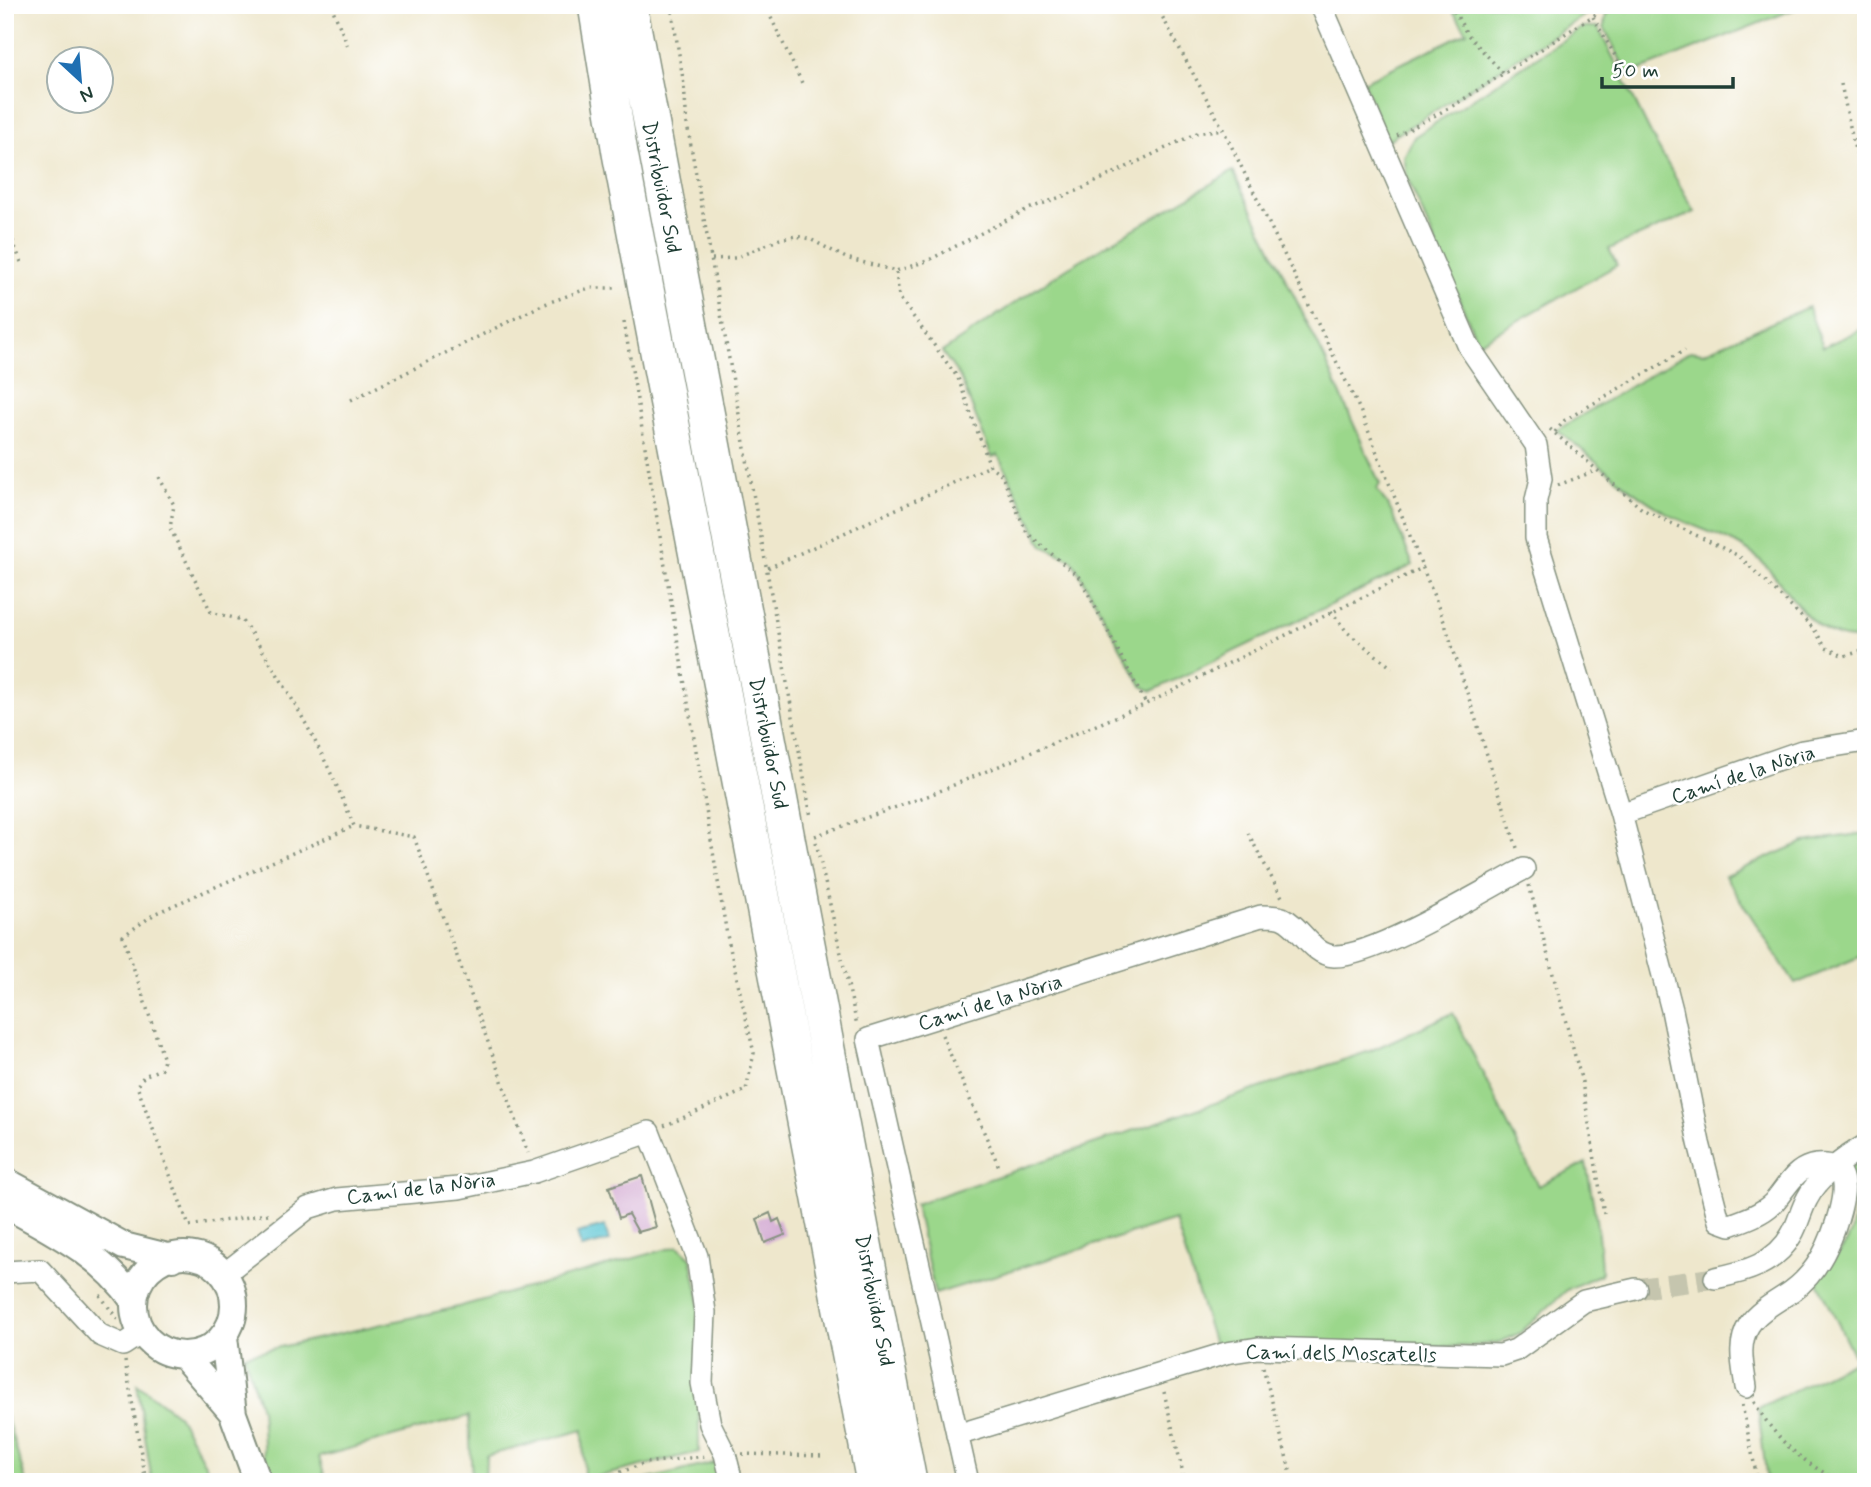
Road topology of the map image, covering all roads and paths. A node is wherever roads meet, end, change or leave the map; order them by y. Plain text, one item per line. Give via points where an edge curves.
1 (331, 5) edge
2 (596, 5) edge
3 (629, 5) edge
4 (671, 5) edge
5 (765, 5) edge
6 (1156, 5) edge
7 (1321, 5) edge
8 (1451, 5) edge
9 (1610, 5) edge
10 (1593, 17) junction
11 (349, 49) dead end
12 (1503, 73) junction
13 (1625, 73) dead end
14 (802, 83) dead end
15 (1841, 84) dead end
16 (1223, 129) junction
17 (1383, 144) junction
18 (1866, 172) edge
19 (5, 221) edge
20 (712, 259) junction
21 (20, 262) dead end
22 (895, 271) junction
23 (616, 275) dead end
24 (623, 316) dead end
25 (1685, 350) dead end
26 (351, 400) dead end
27 (1525, 426) junction
28 (1555, 432) junction
29 (990, 466) junction
30 (1595, 471) junction
31 (159, 477) dead end
32 (1538, 488) junction
33 (1424, 567) junction
34 (768, 568) junction
35 (1331, 611) junction
36 (1866, 649) edge
37 (1392, 668) dead end
38 (1146, 704) junction
39 (1866, 741) edge
40 (1621, 814) junction
41 (354, 826) junction
42 (1248, 833) dead end
43 (815, 836) junction
44 (1524, 869) junction
45 (1299, 932) junction
46 (936, 1020) junction
47 (868, 1040) junction
48 (649, 1132) junction
49 (1866, 1144) edge
50 (1835, 1167) junction
51 (1000, 1169) dead end
52 (534, 1172) junction
53 (5, 1181) edge
54 (5, 1204) edge
55 (308, 1208) junction
56 (1604, 1214) dead end
57 (172, 1258) junction
58 (5, 1272) edge
59 (223, 1275) junction
60 (1715, 1278) tunnel mouth
61 (1636, 1289) tunnel mouth
62 (134, 1301) junction
63 (223, 1337) junction
64 (133, 1339) junction
65 (1258, 1348) junction
66 (183, 1355) junction
67 (1163, 1373) junction
68 (1746, 1387) joint
69 (233, 1414) junction
70 (957, 1435) junction
71 (146, 1482) edge
72 (258, 1482) edge
73 (732, 1482) edge
74 (874, 1482) edge
75 (909, 1482) edge
76 (968, 1482) edge
77 (1185, 1482) edge
78 (1293, 1482) edge
79 (1841, 1482) edge

1 - 11 path
2 - 74 highway, Distribuïdor Sud via 638,248
3 - 75 highway, Distribuïdor Sud
4 - 20 path
5 - 14 path
6 - 16 path
7 - 17 street
8 - 12 path via 1467,34
9 - 10 path
10 - 12 path
10 - 13 path
12 - 17 path
15 - 18 path via 1855,150
16 - 22 path via 1197,133 1077,191 1028,209 927,261
16 - 33 path via 1360,410
17 - 27 street via 1469,347
19 - 21 path
20 - 22 path via 735,258 796,236 846,258
20 - 34 path
22 - 29 path via 899,297 958,378
23 - 26 path via 618,288 589,288 542,304
24 - 48 path via 727,935 754,1053 746,1090
25 - 28 path via 1565,420
27 - 28 path
27 - 32 street via 1536,445
28 - 30 path
29 - 34 path
29 - 38 path via 1002,474 1027,533 1080,578
30 - 32 path
30 - 36 path via 1642,509 1739,555 1814,629 1826,648 1844,656
31 - 41 path via 174,505 170,528 211,612 242,620 265,654 325,757
32 - 40 street via 1536,538
33 - 35 path
33 - 44 path
34 - 43 path
35 - 37 path via 1347,632
35 - 38 path
38 - 43 path via 930,795
39 - 40 street, Camí de la Nòria via 1802,751
40 - 50 street via 1672,1010 1719,1221 1730,1225 1771,1205 1796,1173 1824,1164
41 - 52 path via 414,837
41 - 55 path via 156,913 123,936 164,1060 161,1069 144,1076 137,1086 189,1226
42 - 45 path
43 - 47 path via 855,1023
44 - 45 street, Camí de la Nòria via 1407,930 1350,953 1331,956
44 - 56 path via 1582,1082
45 - 46 street, Camí de la Nòria via 1282,918 1261,916
46 - 47 street, Camí de la Nòria
46 - 51 path
47 - 70 street
48 - 52 street, Camí de la Nòria
48 - 73 street via 697,1256 705,1312 702,1383 710,1424
49 - 50 street
50 - 60 street via 1808,1197 1792,1236 1777,1252 1762,1265
50 - 68 street via 1844,1186 1833,1238 1796,1289 1749,1325 1741,1348
52 - 55 street, Camí de la Nòria via 459,1188 337,1199
53 - 57 street via 124,1246
54 - 62 street via 110,1269
55 - 59 street, Camí de la Nòria
57 - 59 street via 199,1257
57 - 62 street via 145,1273
58 - 64 street via 40,1270 100,1335
59 - 63 street via 235,1303
61 - 65 street, Camí dels Moscatells via 1584,1301 1516,1350 1500,1355
62 - 64 street
63 - 66 street via 199,1353
63 - 69 street
64 - 66 street
64 - 71 path
65 - 67 street, Camí dels Moscatells
65 - 78 path
66 - 69 street
67 - 70 street, Camí dels Moscatells
67 - 77 path
68 - 79 path via 1779,1440
69 - 72 street
70 - 76 street

